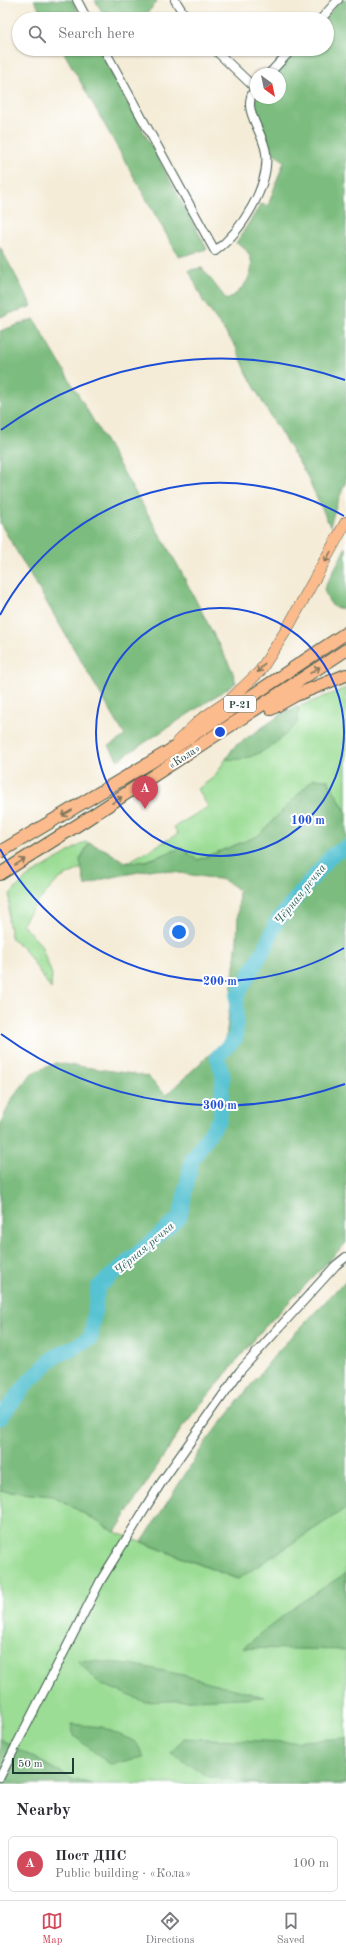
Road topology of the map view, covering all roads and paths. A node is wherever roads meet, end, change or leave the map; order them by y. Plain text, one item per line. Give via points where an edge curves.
1 (77, 0) edge
2 (175, 0) edge
3 (338, 0) edge
4 (83, 12) edge
5 (183, 12) edge
6 (327, 12) edge
7 (108, 56) edge
8 (222, 56) edge
9 (286, 56) edge
10 (275, 68) edge
11 (250, 82) edge
12 (250, 97) edge
13 (346, 522) edge
14 (346, 633) edge
15 (346, 650) edge
16 (346, 675) edge
17 (201, 745) junction
18 (166, 752) junction
19 (0, 852) edge
20 (0, 874) edge
21 (346, 1256) edge
22 (0, 1777) edge

1 - 4 street
2 - 5 street
3 - 6 street
7 - 12 street via 215,251 229,241 238,228 260,191 267,165 264,142 249,107
8 - 11 street
9 - 10 street
13 -> 18 main road via 287,629 260,670 231,698 200,720
14 - 18 highway, «Кола» / Р-21
17 -> 15 highway, «Кола» / Р-21
16 - 17 highway via 296,694 250,721
20 -> 17 highway, «Кола» / Р-21
18 -> 19 highway, «Кола» / Р-21
21 - 22 street via 240,1371 161,1483 101,1580

